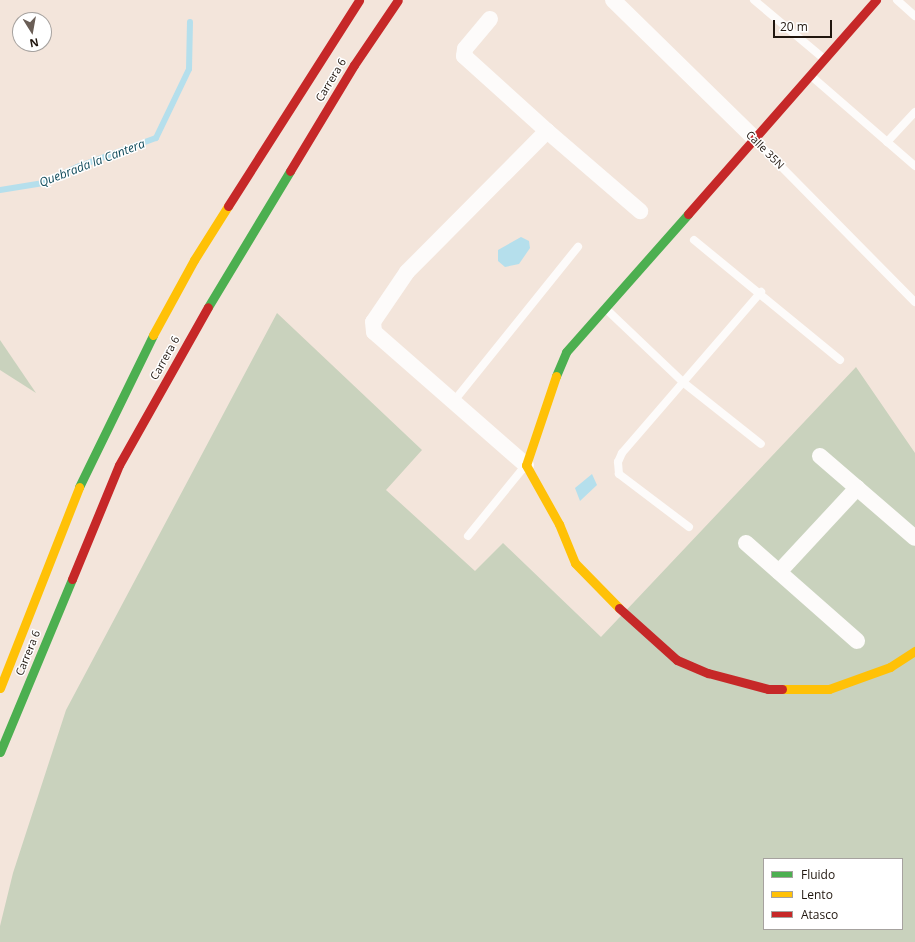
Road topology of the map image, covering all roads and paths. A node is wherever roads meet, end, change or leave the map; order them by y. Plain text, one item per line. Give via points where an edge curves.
1 (359, 0) edge
2 (398, 0) edge
3 (613, 0) edge
4 (876, 0) edge
5 (897, 0) edge
6 (758, 1) edge
7 (915, 16) edge
8 (490, 19) dead end
9 (823, 58) junction
10 (809, 74) junction
11 (915, 112) edge
12 (547, 131) junction
13 (754, 138) junction
14 (887, 142) junction
15 (915, 166) edge
16 (640, 210) dead end
17 (694, 240) dead end
18 (578, 247) dead end
19 (761, 292) junction
20 (915, 302) edge
21 (603, 307) junction
22 (840, 360) dead end
23 (684, 383) junction
24 (454, 401) junction
25 (761, 444) dead end
26 (820, 456) dead end
27 (526, 465) junction
28 (857, 488) junction
29 (689, 527) dead end
30 (468, 536) dead end
31 (915, 538) edge
32 (746, 543) dead end
33 (780, 572) junction
34 (857, 641) dead end
35 (915, 652) edge
36 (0, 688) edge
37 (0, 752) edge

1 - 36 main road, Carrera 6 via 140,359 87,468
2 - 37 main road, Carrera 6 via 354,65 222,275 119,465
3 - 13 street, Calle 35N
4 - 9 main road
5 - 7 lane
6 - 9 lane
8 - 12 street via 464,49 464,56
9 - 10 main road
10 - 13 main road
10 - 14 lane
11 - 14 lane
12 - 16 street
12 - 24 street via 407,272 373,322 374,332
13 - 20 lane, Calle 35N
13 - 21 main road
14 - 15 lane
17 - 19 lane
18 - 24 lane
19 - 22 lane
19 - 23 lane
21 - 23 lane
21 - 27 main road via 566,352 552,385
23 - 25 lane
23 - 29 lane via 622,453 618,462 619,474
24 - 27 street
26 - 28 street
27 - 30 lane
27 - 35 main road via 559,524 575,563 604,595 677,660 708,673 768,689 829,689 890,667
28 - 31 street
28 - 33 street
32 - 33 street
33 - 34 street

